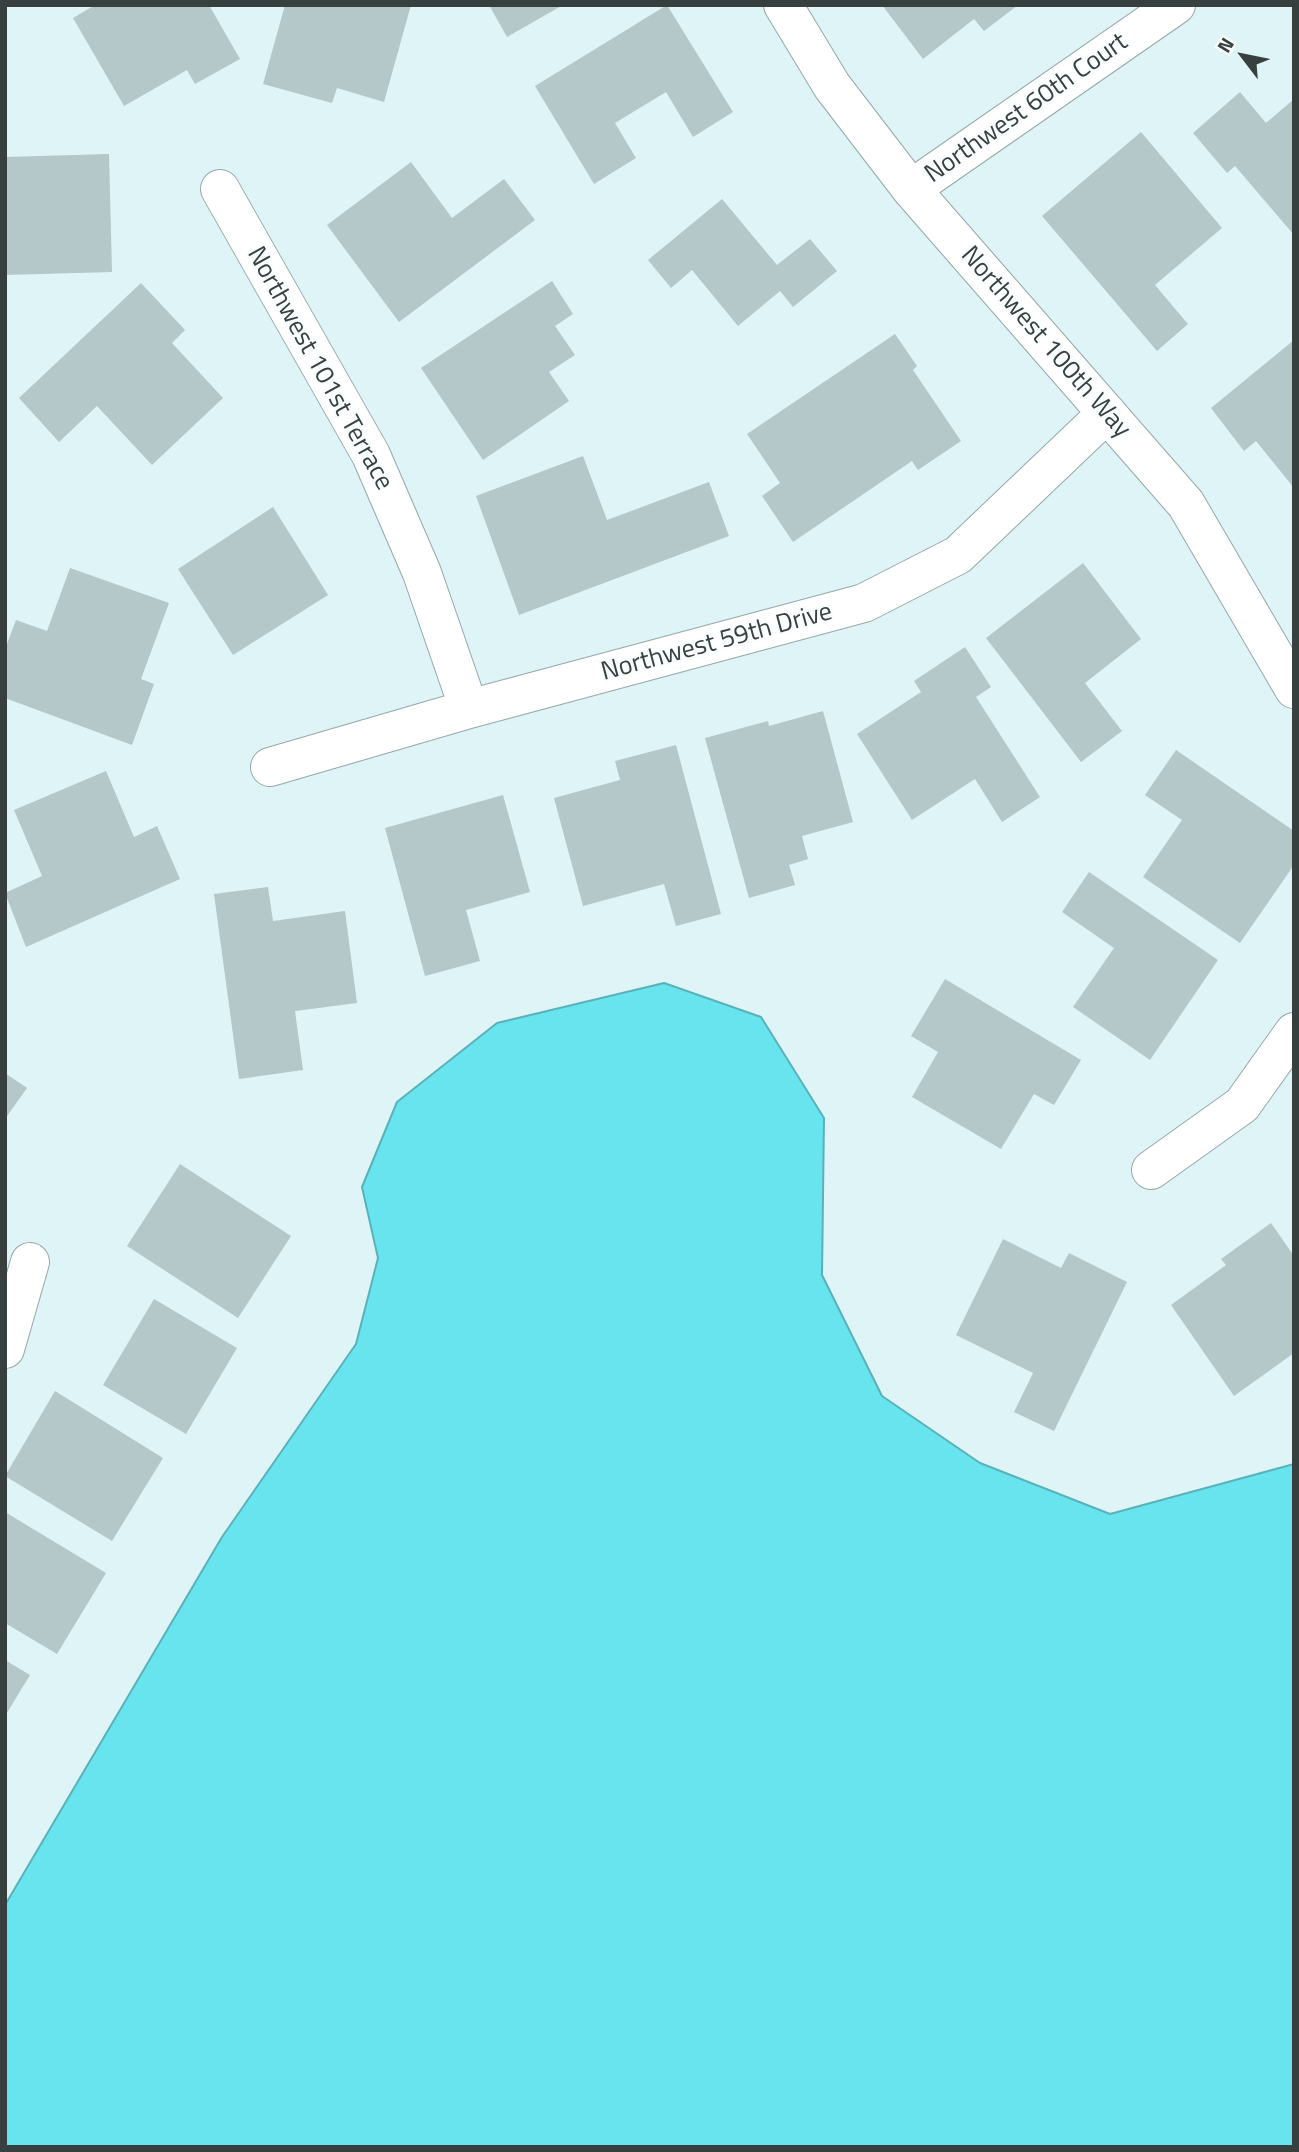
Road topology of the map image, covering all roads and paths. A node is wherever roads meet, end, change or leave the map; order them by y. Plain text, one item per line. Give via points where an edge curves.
1 (783, 5) edge
2 (1176, 5) edge
3 (220, 189) dead end
4 (911, 189) junction
5 (1107, 413) junction
6 (1294, 689) edge
7 (469, 709) junction
8 (270, 767) dead end
9 (1294, 1032) edge
10 (1151, 1170) dead end
11 (30, 1262) dead end
12 (5, 1349) edge

1 - 4 street, Northwest 100th Way via 832,86
2 - 4 street, Northwest 60th Court
3 - 7 street, Northwest 101st Terrace via 372,455 422,573
4 - 5 street, Northwest 100th Way
5 - 6 street, Northwest 100th Way via 1186,504
5 - 7 street, Northwest 59th Drive via 958,555 864,603
7 - 8 street, Northwest 59th Drive
9 - 10 street via 1242,1105
11 - 12 street

